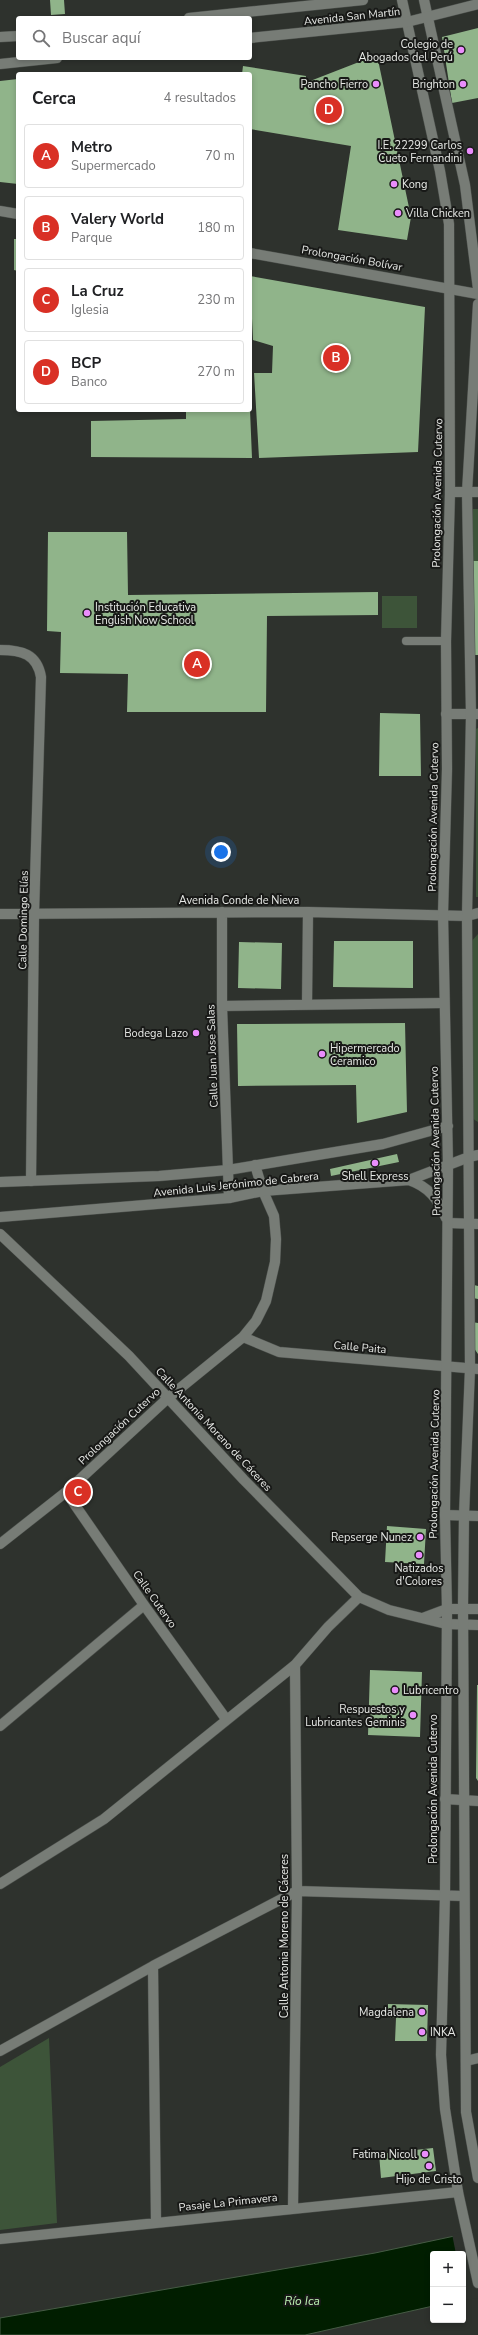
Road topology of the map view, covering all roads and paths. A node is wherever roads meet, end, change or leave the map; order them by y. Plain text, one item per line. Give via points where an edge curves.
1 (363, 0) edge
2 (402, 0) edge
3 (424, 0) edge
4 (478, 4) edge
5 (208, 16) edge
6 (428, 18) junction
7 (407, 22) junction
8 (16, 36) edge
9 (0, 38) edge
10 (252, 38) edge
11 (38, 60) edge
12 (0, 64) edge
13 (0, 211) edge
14 (16, 214) edge
15 (252, 253) edge
16 (451, 288) junction
17 (478, 289) edge
18 (478, 294) edge
19 (478, 304) edge
20 (450, 492) junction
21 (467, 492) junction
22 (478, 492) edge
23 (406, 641) dead end
24 (446, 641) junction
25 (0, 650) edge
26 (446, 714) junction
27 (474, 715) edge
28 (222, 912) junction
29 (308, 912) junction
30 (477, 913) edge
31 (0, 914) edge
32 (34, 914) junction
33 (443, 914) junction
34 (467, 916) junction
35 (444, 1003) junction
36 (307, 1005) junction
37 (222, 1006) junction
38 (448, 1126) junction
39 (474, 1156) edge
40 (255, 1164) junction
41 (448, 1164) junction
42 (228, 1170) junction
43 (409, 1180) junction
44 (31, 1181) junction
45 (0, 1182) edge
46 (263, 1191) junction
47 (229, 1198) junction
48 (0, 1217) edge
49 (448, 1223) junction
50 (467, 1224) junction
51 (478, 1224) edge
52 (0, 1234) edge
53 (243, 1337) junction
54 (447, 1366) junction
55 (474, 1369) edge
56 (168, 1398) junction
57 (66, 1492) junction
58 (445, 1515) junction
59 (464, 1515) junction
60 (478, 1516) edge
61 (0, 1544) edge
62 (360, 1598) junction
63 (144, 1606) junction
64 (463, 1608) junction
65 (447, 1609) junction
66 (478, 1609) edge
67 (423, 1618) junction
68 (446, 1624) junction
69 (464, 1624) junction
70 (478, 1625) edge
71 (295, 1665) junction
72 (226, 1719) junction
73 (0, 1726) edge
74 (445, 1799) junction
75 (464, 1799) junction
76 (478, 1801) edge
77 (0, 1884) edge
78 (297, 1891) junction
79 (445, 1895) junction
80 (464, 1896) junction
81 (153, 1966) junction
82 (0, 2051) edge
83 (478, 2058) edge
84 (466, 2061) junction
85 (478, 2178) edge
86 (458, 2192) junction
87 (293, 2208) junction
88 (156, 2222) junction
89 (0, 2239) edge
90 (478, 2283) edge

1 - 5 street, Avenida San Martín
2 - 7 street, Prolongación Avenida Cutervo
3 - 6 street
4 - 6 street, Avenida San Martín
6 - 7 street, Avenida San Martín
6 - 17 street via 465,185
7 - 10 street, Avenida San Martín
7 - 16 street, Prolongación Avenida Cutervo via 442,178 449,224
8 - 9 street
11 - 12 street
13 - 14 street
15 - 16 street, Prolongación Bolívar
16 - 18 street, Prolongación Bolívar
16 - 20 street, Prolongación Avenida Cutervo
19 - 21 street
20 - 21 street
20 - 24 street, Prolongación Avenida Cutervo
21 - 22 street
21 - 27 street
23 - 24 lane
24 - 26 street, Prolongación Avenida Cutervo
25 - 32 street, Calle Domingo Elías via 21,651 35,661 41,677
26 - 27 street
26 - 33 street, Prolongación Avenida Cutervo
27 - 34 street
28 - 29 street, Avenida Conde de Nieva
28 - 32 street, Avenida Conde de Nieva
28 - 37 street, Calle Juan Jose Salas
29 - 33 street, Avenida Conde de Nieva
29 - 36 street
30 - 34 street, Avenida Conde de Nieva
31 - 32 street, Avenida Conde de Nieva
32 - 44 street, Calle Domingo Elías
33 - 34 street, Avenida Conde de Nieva
33 - 35 street, Prolongación Avenida Cutervo
34 - 39 street
35 - 36 street
35 - 38 street, Prolongación Avenida Cutervo
36 - 37 street
37 - 42 street, Calle Juan Jose Salas
38 - 40 street, Avenida Luis Jerónimo de Cabrera via 383,1144
38 - 41 street, Prolongación Avenida Cutervo
39 - 41 street, Avenida Luis Jerónimo de Cabrera
39 - 50 street
40 - 42 street, Avenida Luis Jerónimo de Cabrera
40 - 46 street, Prolongación Cutervo
41 - 43 street, Avenida Luis Jerónimo de Cabrera
41 - 49 street, Prolongación Avenida Cutervo
42 - 44 street, Avenida Luis Jerónimo de Cabrera via 159,1176
42 - 47 street, Calle Juan Jose Salas
43 - 46 street, Avenida Luis Jerónimo de Cabrera
43 - 49 street via 429,1190 439,1201
44 - 45 street, Avenida Luis Jerónimo de Cabrera
46 - 47 street, Avenida Luis Jerónimo de Cabrera
46 - 53 street, Prolongación Cutervo via 274,1216 275,1262 266,1301 256,1321
47 - 48 street, Avenida Luis Jerónimo de Cabrera
49 - 50 street
49 - 54 street, Prolongación Avenida Cutervo
50 - 51 street
50 - 55 street
52 - 56 street, Calle Antonia Moreno de Cáceres via 129,1356
53 - 54 street, Calle Paita via 278,1352
53 - 56 street, Prolongación Cutervo
54 - 55 street, Calle Paita
54 - 58 street, Prolongación Avenida Cutervo
55 - 59 street
56 - 57 street, Prolongación Cutervo
56 - 62 street, Calle Antonia Moreno de Cáceres
57 - 61 street, Prolongación Cutervo
57 - 63 street, Calle Cutervo
58 - 59 street
58 - 65 street, Prolongación Avenida Cutervo
59 - 60 street
59 - 64 street
62 - 67 street, Calle Antonia Moreno de Cáceres via 389,1610
62 - 71 street via 328,1626
63 - 72 street, Calle Cutervo
63 - 73 street
64 - 65 street
64 - 66 street
64 - 69 street
65 - 67 street
65 - 68 street, Prolongación Avenida Cutervo
67 - 68 street, Calle Antonia Moreno de Cáceres
68 - 69 street, Calle Antonia Moreno de Cáceres
68 - 74 street, Prolongación Avenida Cutervo
69 - 70 street, Calle Antonia Moreno de Cáceres
69 - 75 street
71 - 72 street
71 - 78 street, Calle Antonia Moreno de Cáceres
72 - 77 street via 104,1819
74 - 75 street
74 - 79 street, Prolongación Avenida Cutervo
75 - 76 street
75 - 80 street
78 - 79 street
78 - 81 street
78 - 87 street, Calle Antonia Moreno de Cáceres
79 - 80 street
79 - 86 street, Prolongación Avenida Cutervo via 441,2055 445,2109
80 - 84 street
81 - 82 street
81 - 88 street
83 - 84 street
84 - 85 street via 466,2112
86 - 87 street, Pasaje La Primavera
86 - 90 street, Prolongación Avenida Cutervo
87 - 88 street, Pasaje La Primavera
88 - 89 street, Pasaje La Primavera

